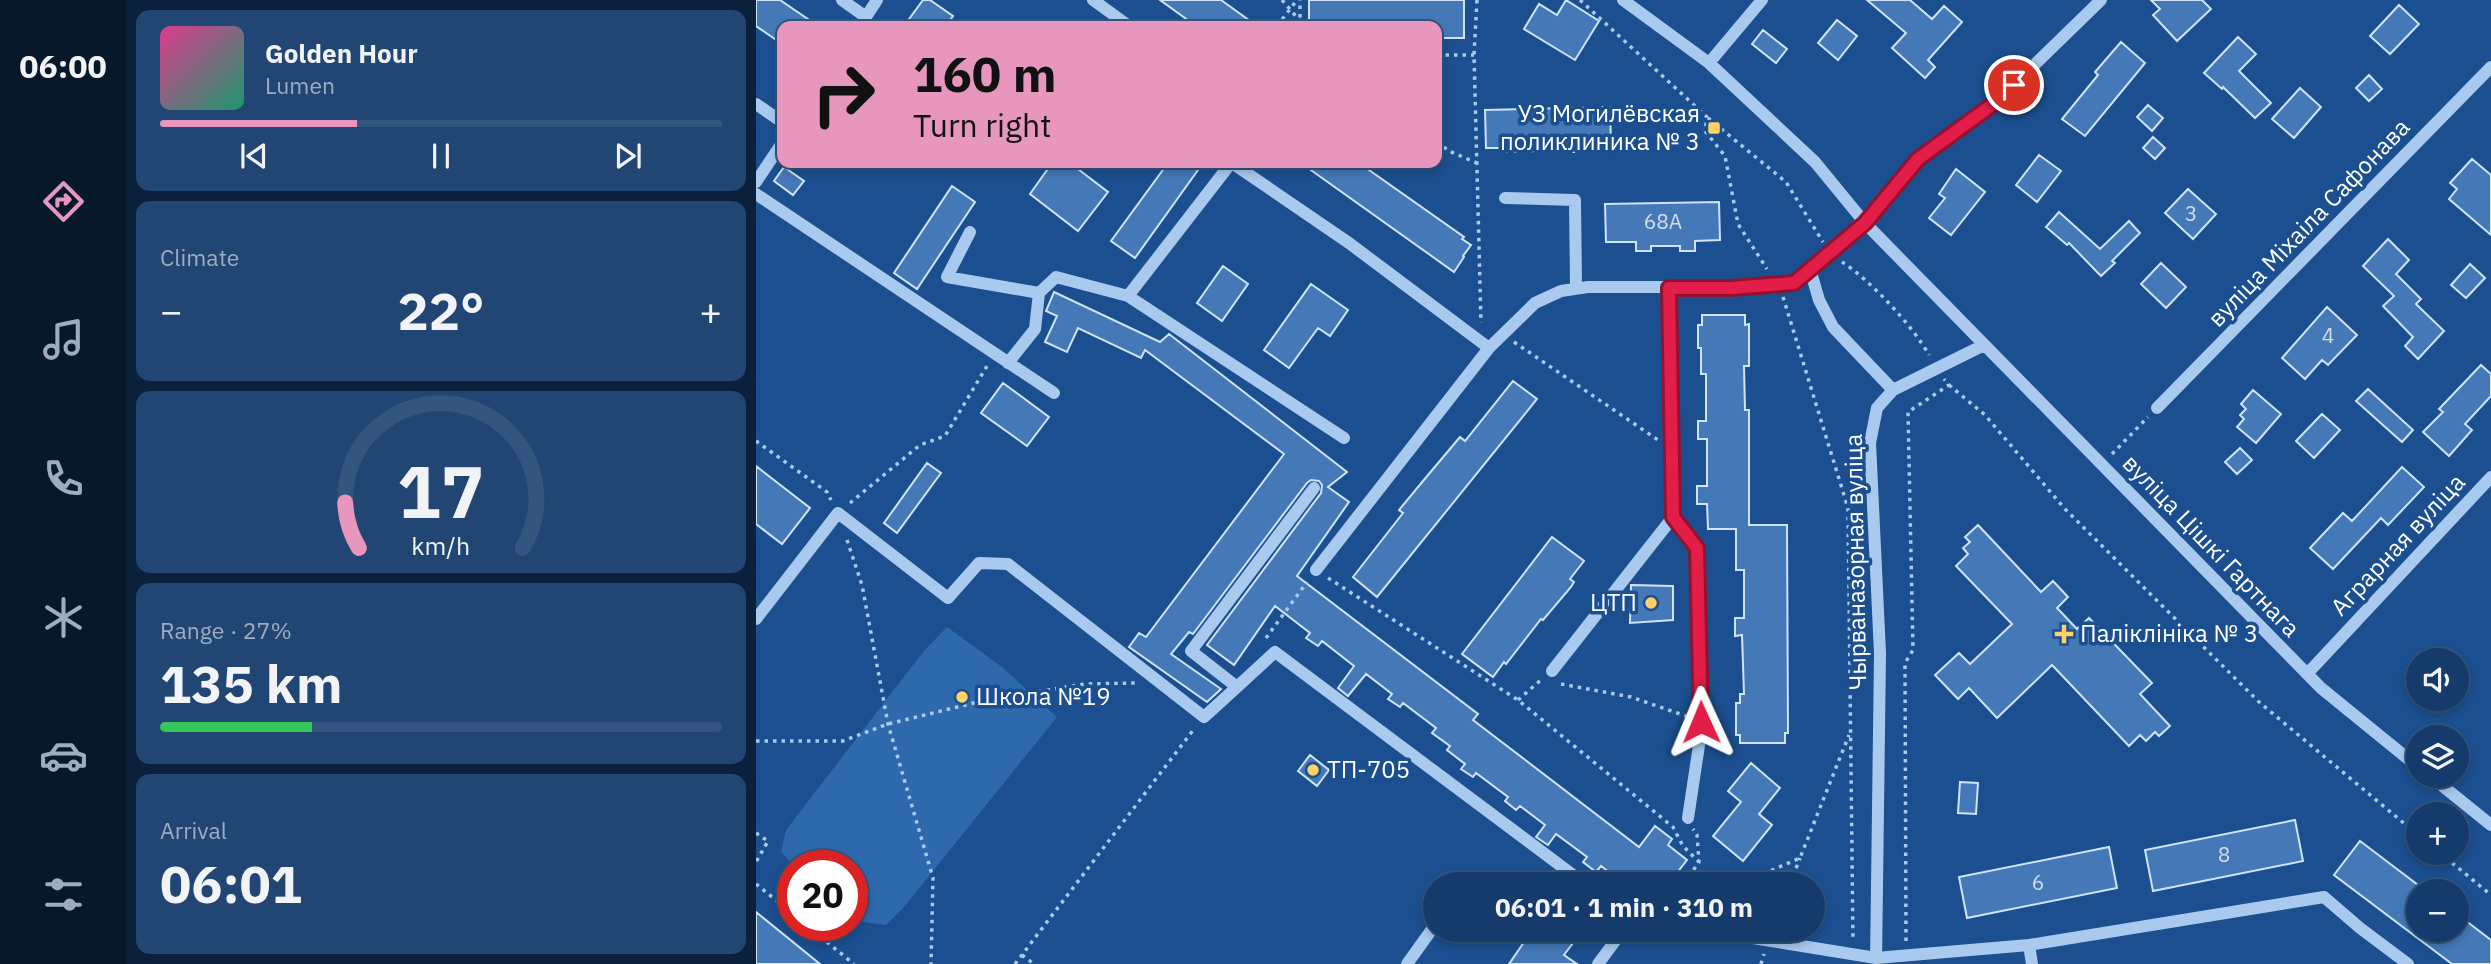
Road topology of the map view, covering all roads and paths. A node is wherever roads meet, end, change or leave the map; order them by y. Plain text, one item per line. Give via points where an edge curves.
1 (842, 0) edge
2 (877, 0) edge
3 (1093, 0) edge
4 (1282, 0) edge
5 (1298, 0) edge
6 (1477, 0) edge
7 (1580, 0) edge
8 (1623, 0) edge
9 (1762, 0) edge
10 (2101, 0) edge
11 (1289, 10) junction
12 (862, 21) edge
13 (864, 21) edge
14 (1122, 21) edge
15 (1281, 21) edge
16 (1298, 21) edge
17 (1300, 21) edge
18 (1442, 55) edge
19 (1474, 55) junction
20 (1709, 64) junction
21 (2491, 67) edge
22 (756, 104) edge
23 (777, 119) edge
24 (1442, 145) edge
25 (777, 150) edge
26 (1477, 163) junction
27 (1227, 168) edge
28 (1238, 168) edge
29 (756, 182) edge
30 (756, 194) edge
31 (1505, 198) dead end
32 (1865, 223) junction
33 (970, 232) dead end
34 (1810, 269) junction
35 (1777, 285) junction
36 (1576, 288) junction
37 (1669, 288) junction
38 (1039, 293) junction
39 (1128, 296) junction
40 (1503, 334) junction
41 (1485, 345) junction
42 (1984, 345) junction
43 (995, 354) junction
44 (1008, 363) junction
45 (1948, 385) dead end
46 (1893, 390) junction
47 (1054, 393) dead end
48 (2157, 408) joint
49 (1344, 438) dead end
50 (756, 441) edge
51 (1671, 449) junction
52 (2101, 464) junction
53 (2491, 477) edge
54 (1314, 488) dead end
55 (838, 513) junction
56 (1673, 517) junction
57 (1316, 570) junction
58 (756, 619) edge
59 (1275, 652) junction
60 (2307, 674) junction
61 (1546, 676) junction
62 (1162, 683) junction
63 (1237, 687) junction
64 (1518, 700) junction
65 (1204, 717) junction
66 (1701, 722) junction
67 (888, 724) junction
68 (1851, 731) junction
69 (756, 741) edge
70 (2406, 757) edge
71 (2445, 788) edge
72 (1688, 818) joint
73 (2406, 825) edge
74 (2491, 825) edge
75 (756, 833) edge
76 (1800, 858) junction
77 (756, 862) edge
78 (1699, 862) junction
79 (2455, 865) edge
80 (1569, 872) edge
81 (1692, 872) edge
82 (1768, 872) edge
83 (1795, 872) edge
84 (756, 884) edge
85 (2491, 895) edge
86 (777, 901) edge
87 (826, 941) edge
88 (1423, 942) edge
89 (1614, 942) edge
90 (1778, 942) edge
91 (2029, 945) junction
92 (1853, 954) junction
93 (1022, 955) junction
94 (1876, 961) edge
95 (854, 964) edge
96 (931, 964) edge
97 (1015, 964) edge
98 (1034, 964) edge
99 (1407, 964) edge
100 (1598, 964) edge
101 (2032, 964) edge
102 (2408, 964) edge

1 - 12 street
2 - 13 street
3 - 14 street
4 - 11 path
5 - 11 path
5 - 17 path
6 - 19 path
7 - 35 path via 1707,117 1705,131 1725,156 1738,224
8 - 20 street
9 - 20 street
10 - 32 street via 1996,102 1918,159
11 - 15 path
11 - 16 path
18 - 19 path
19 - 26 path
20 - 32 street via 1815,162
21 - 48 street, вуліца Міхаіла Сафонава
22 - 23 street
24 - 26 path
25 - 29 street
26 - 41 path
27 - 39 street
28 - 41 street via 1349,243
30 - 43 street
31 - 36 street via 1575,200
32 - 34 street
32 - 42 street
33 - 38 street via 947,277
34 - 35 street via 1794,283
34 - 46 street via 1833,327
35 - 37 street
35 - 68 path via 1848,508
36 - 37 street
36 - 40 street via 1535,303
37 - 51 street
38 - 39 street via 1056,277
38 - 44 street via 1035,328
39 - 49 street
40 - 41 street
40 - 51 path
41 - 57 street
42 - 46 street
42 - 52 street, вуліца Цішкі Гартнага
43 - 44 street
43 - 55 path via 945,436 920,445
44 - 47 street
45 - 73 path via 1985,415 2065,509 2259,702
46 - 94 street, Чырваназорная вуліца via 1877,408 1870,443 1880,653
48 - 52 path
50 - 55 path via 827,492
51 - 56 street
52 - 60 street, вуліца Цішкі Гартнага
53 - 60 street, Аграрная вуліца
54 - 63 street via 1191,651
55 - 58 street
55 - 62 street via 948,598 979,564 1008,564
55 - 67 path via 862,585
56 - 61 street
56 - 66 street via 1697,548
57 - 59 path via 1264,642
57 - 64 path
59 - 63 street
59 - 80 street
60 - 70 street, вуліца Цішкі Гартнага
61 - 64 path
61 - 66 path via 1631,697
62 - 65 street
62 - 67 path via 1085,684 986,700
63 - 65 street
64 - 78 path via 1673,827
65 - 93 path
66 - 72 street
67 - 69 path via 843,741
67 - 96 path via 933,878
68 - 76 path
68 - 92 path
71 - 74 street
72 - 78 path via 1697,835
75 - 77 path via 768,841
76 - 82 path
76 - 83 path
78 - 81 path
79 - 85 path
84 - 86 path
87 - 95 path
88 - 99 street
89 - 100 street
90 - 92 street
91 - 94 street
91 - 101 street
91 - 102 street via 2324,897
92 - 94 street
93 - 97 path
93 - 98 path

